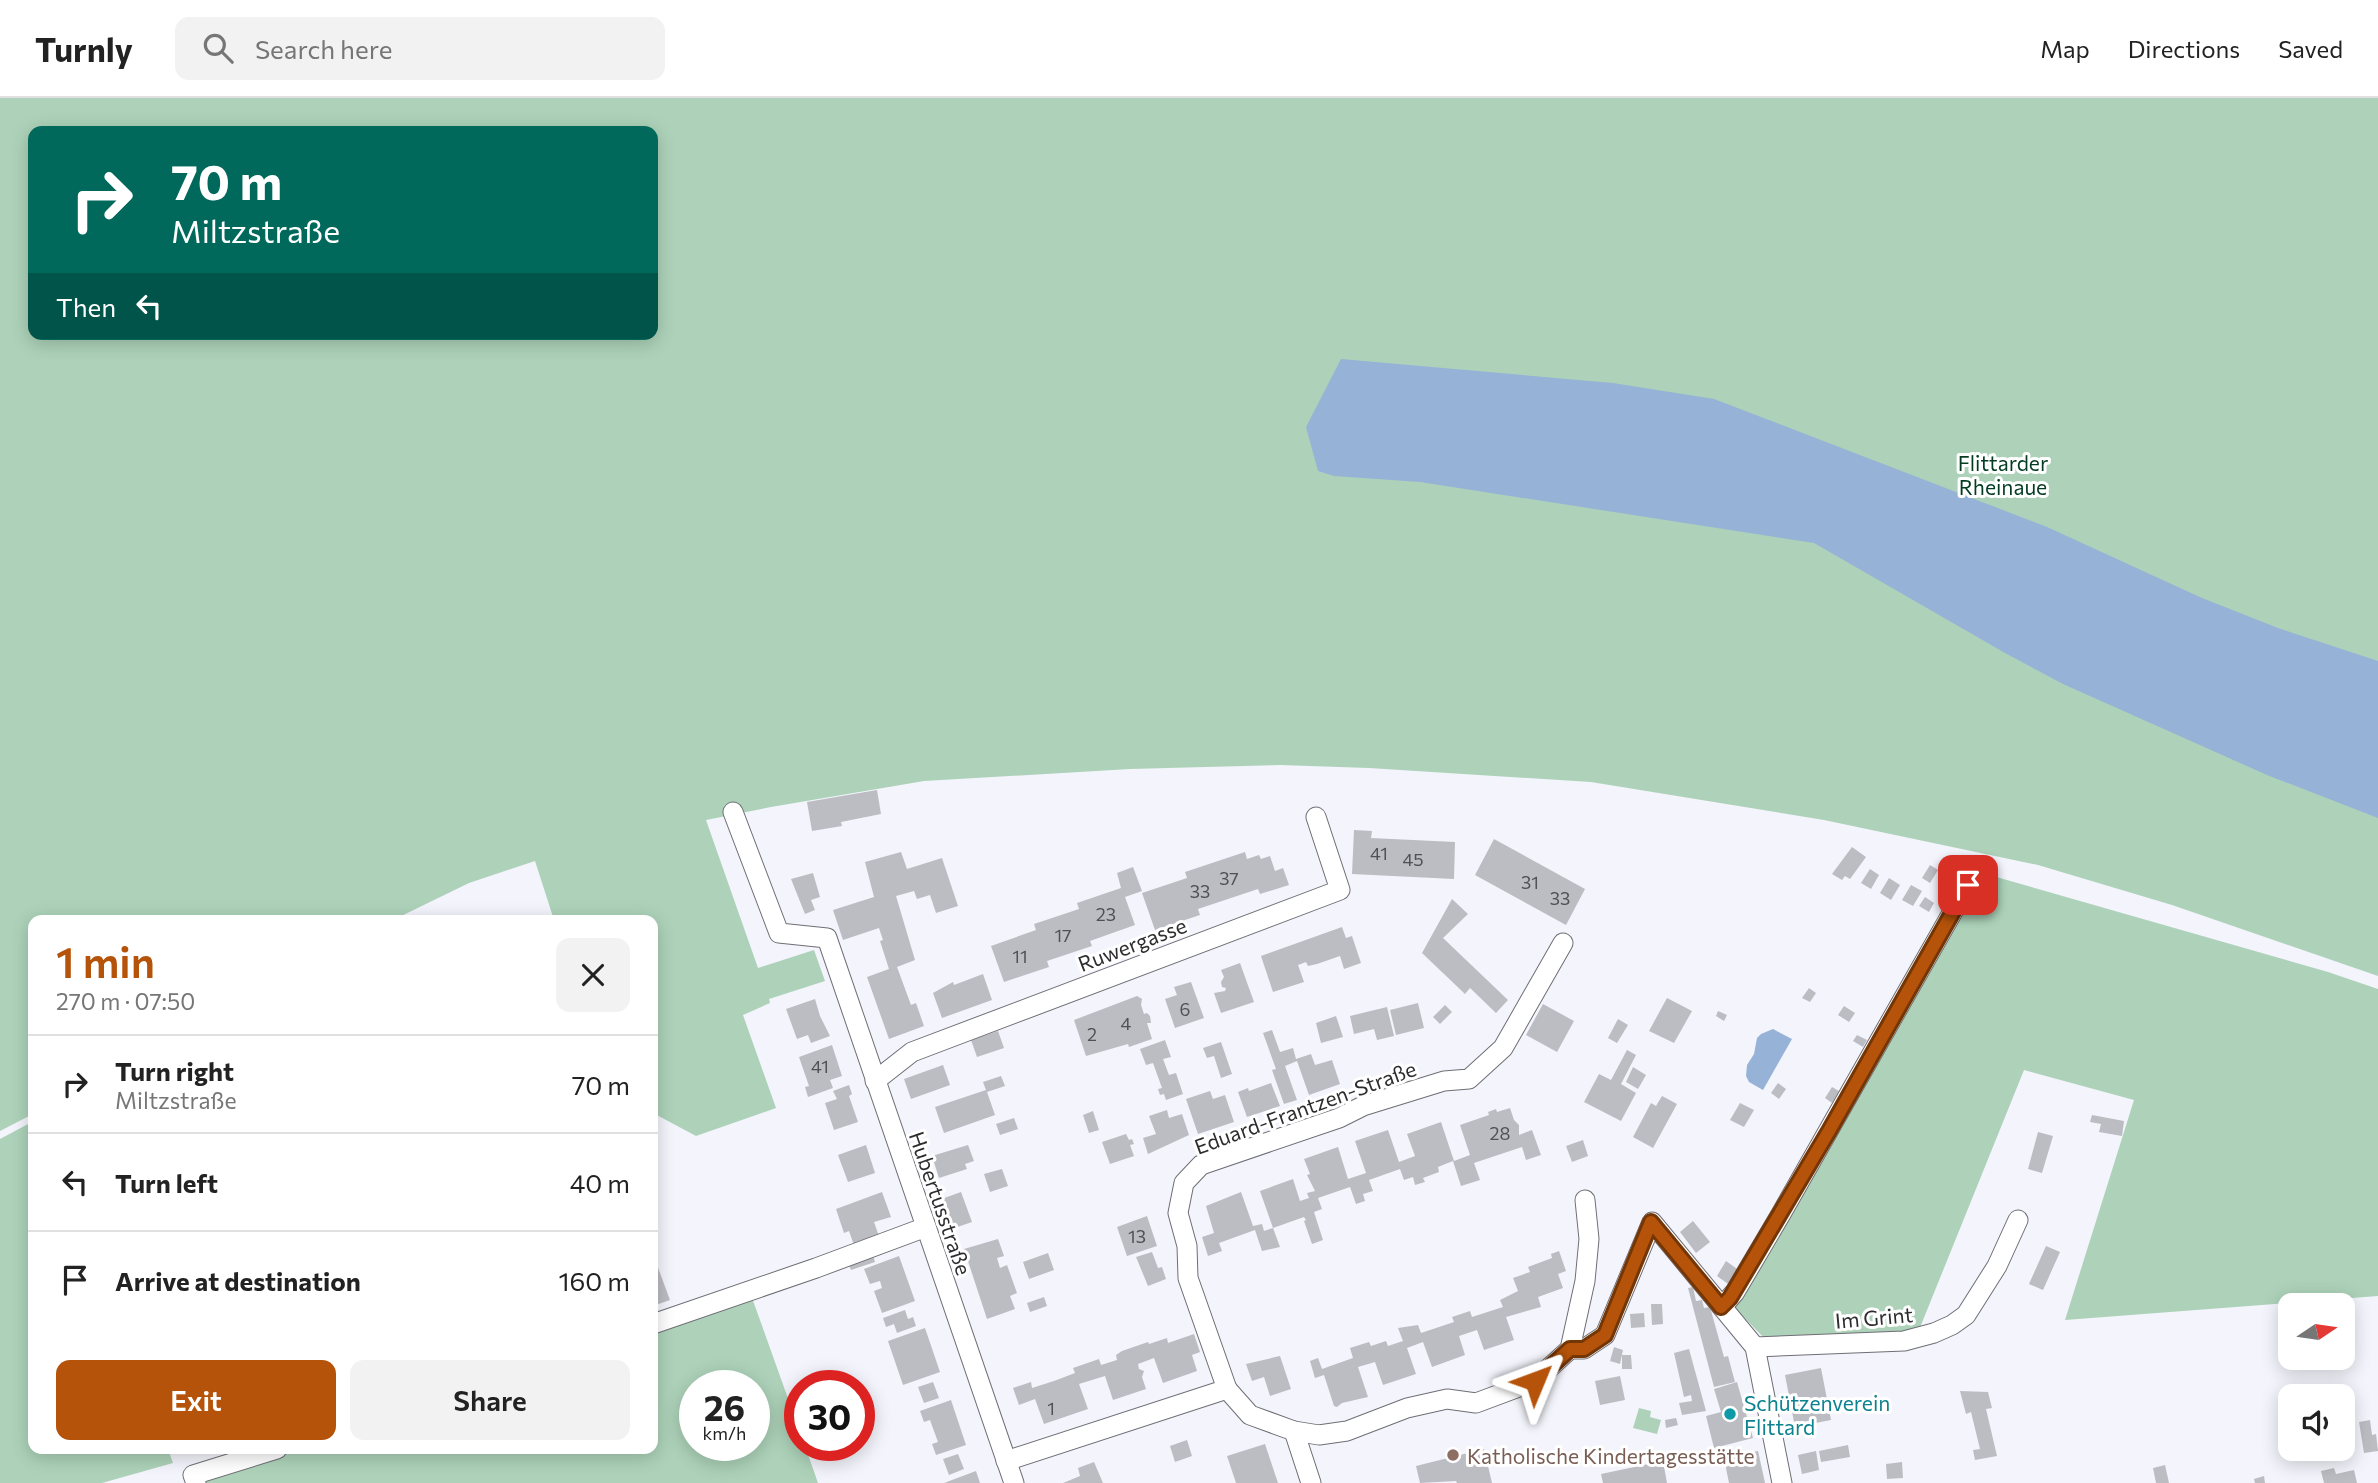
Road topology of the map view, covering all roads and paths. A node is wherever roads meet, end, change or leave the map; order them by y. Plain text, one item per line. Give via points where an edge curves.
1 (733, 812) dead end
2 (1316, 817) dead end
3 (1968, 885) dead end
4 (1563, 943) dead end
5 (875, 1081) junction
6 (1585, 1200) dead end
7 (2018, 1220) dead end
8 (926, 1227) junction
9 (1721, 1307) junction
10 (658, 1322) edge
11 (1755, 1347) junction
12 (1570, 1349) junction
13 (1227, 1390) junction
14 (1294, 1431) junction
15 (261, 1454) edge
16 (1006, 1461) junction
17 (196, 1483) edge
18 (1014, 1483) edge
19 (1311, 1483) edge
20 (1782, 1483) edge

1 - 5 street, Hubertusstraße via 779,933 827,938
2 - 5 street, Ruwergasse via 1340,890 912,1052
3 - 9 street via 1781,1214 1735,1292
4 - 13 street, Eduard-Frantzen-Straße via 1503,1048 1469,1079 1444,1081 1374,1103 1201,1165 1184,1183 1178,1213 1188,1246 1188,1278
5 - 8 street, Hubertusstraße
6 - 12 street via 1589,1239 1585,1281
7 - 11 street, Im Grint via 1997,1266 1966,1315 1952,1325 1904,1341
8 - 10 street
8 - 16 street, Hubertusstraße
9 - 11 street
9 - 12 street via 1651,1222 1605,1335 1584,1349
11 - 20 street
12 - 14 street via 1535,1381 1476,1403 1447,1399 1407,1408 1347,1431 1318,1435
13 - 14 street via 1250,1415
13 - 16 street
14 - 19 street
15 - 17 street via 193,1475
16 - 18 street, Hubertusstraße

